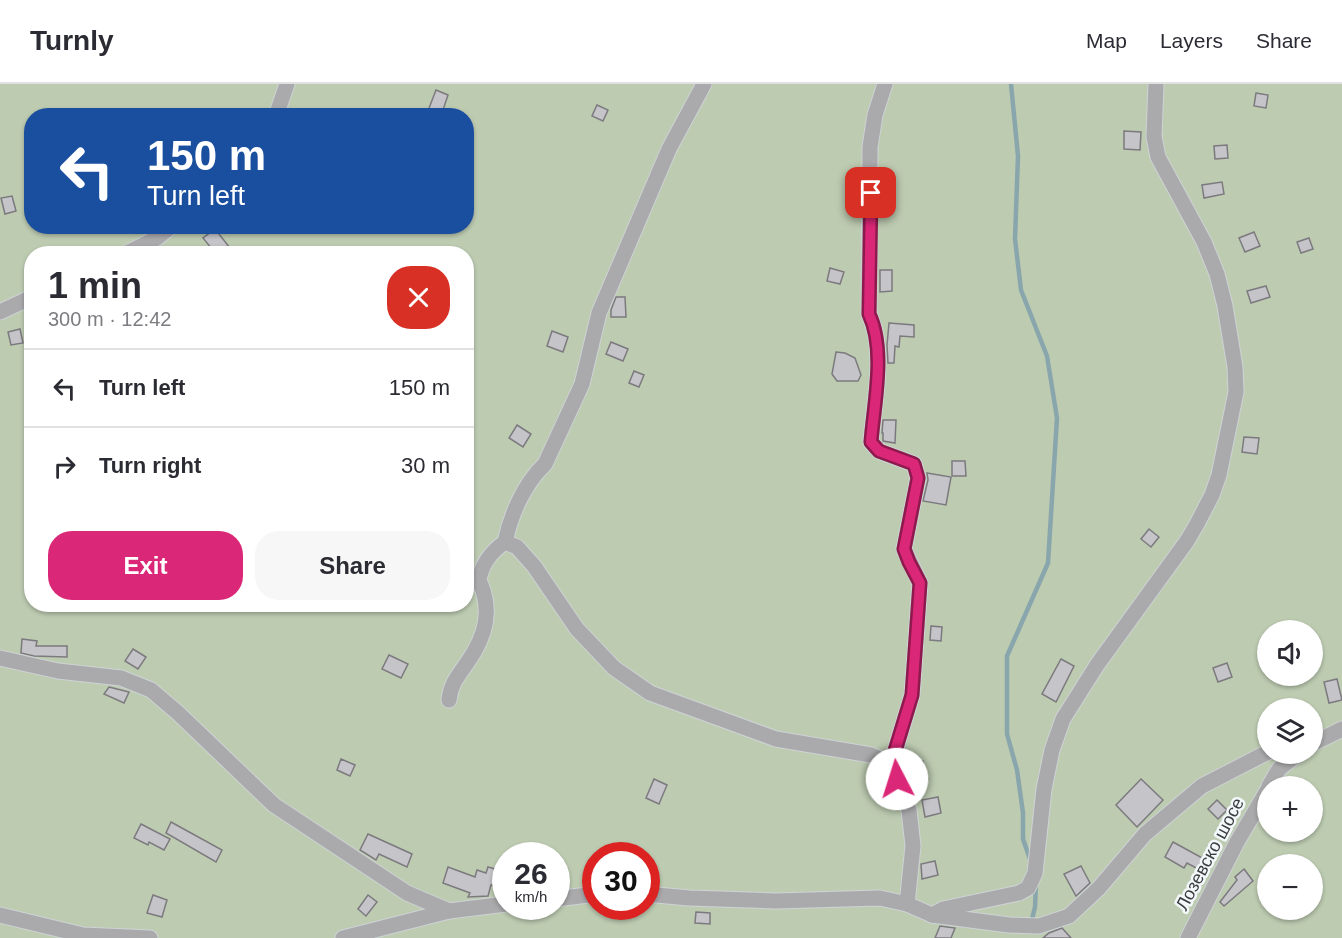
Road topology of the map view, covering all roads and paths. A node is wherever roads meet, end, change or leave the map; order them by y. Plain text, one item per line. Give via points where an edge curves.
1 (704, 84) edge
2 (885, 84) edge
3 (1156, 84) edge
4 (292, 85) edge
5 (280, 108) edge
6 (162, 234) edge
7 (141, 246) edge
8 (24, 301) edge
9 (0, 312) edge
10 (505, 542) junction
11 (474, 579) edge
12 (474, 582) edge
13 (0, 658) edge
14 (449, 700) dead end
15 (1342, 729) edge
16 (1323, 737) edge
17 (1257, 758) edge
18 (891, 764) junction
19 (1286, 764) edge
20 (1275, 776) edge
21 (1257, 807) edge
22 (660, 895) edge
23 (907, 904) junction
24 (492, 906) edge
25 (449, 911) junction
26 (0, 915) edge
27 (932, 915) junction
28 (150, 938) edge
29 (343, 938) edge
30 (1188, 938) edge

1 - 10 street via 669,149 599,313 582,384 545,464 510,518
2 - 18 street via 870,147 869,314 874,324 878,368 871,442 879,451 914,464 918,478 904,549 920,583 912,695
3 - 27 street via 1154,137 1158,157 1204,242 1226,306 1236,392 1219,475 1187,541 1063,718 1052,750 1035,873 1028,888
4 - 5 street
6 - 7 street
8 - 9 street
10 - 11 street via 494,550
10 - 18 street via 517,547 534,566 577,629 614,668 650,693 776,739 871,755
12 - 14 street via 486,596 486,624 476,651 450,687
13 - 25 street via 58,671 121,678 151,690 274,805 407,893
15 - 16 street
17 - 27 street via 1202,786 1145,834 1100,888 1069,916 1039,926
18 - 23 street via 909,810 913,846
19 - 20 street, Лозевско шосе
21 - 30 street, Лозевско шосе
22 - 23 street via 776,901 880,898
23 - 27 street
24 - 25 street
25 - 29 street
26 - 28 street via 83,935

